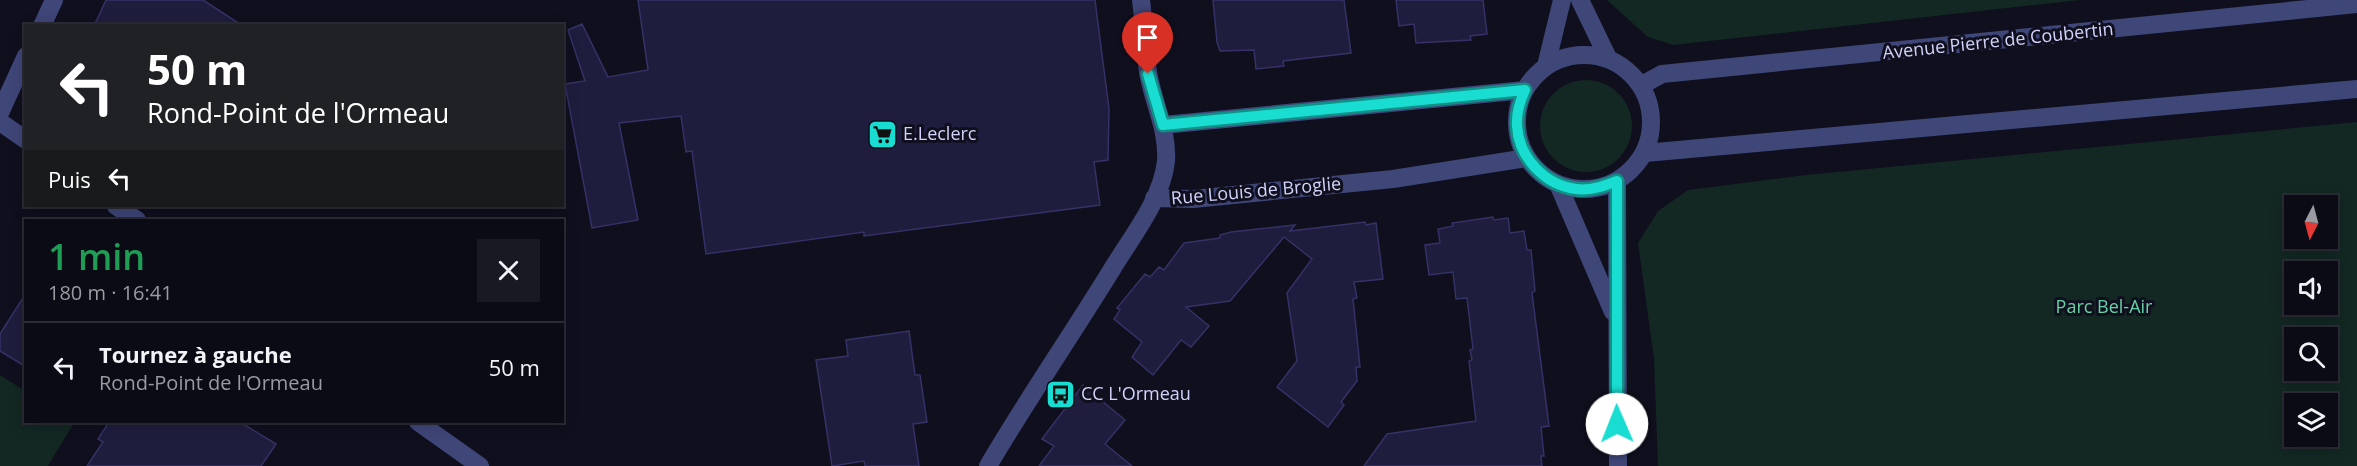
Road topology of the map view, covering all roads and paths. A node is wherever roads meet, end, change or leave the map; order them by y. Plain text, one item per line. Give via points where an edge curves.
1 (54, 0) edge
2 (1141, 0) edge
3 (1562, 0) edge
4 (1580, 0) edge
5 (2357, 4) edge
6 (43, 24) edge
7 (1608, 58) junction
8 (24, 60) edge
9 (1546, 66) junction
10 (1642, 85) junction
11 (2357, 89) edge
12 (1525, 90) junction
13 (0, 113) edge
14 (0, 122) edge
15 (1163, 125) junction
16 (24, 139) edge
17 (1645, 153) junction
18 (1527, 158) junction
19 (1617, 181) junction
20 (1558, 184) junction
21 (1154, 198) junction
22 (118, 207) edge
23 (136, 219) edge
24 (1616, 320) junction
25 (419, 423) edge
26 (480, 466) edge
27 (988, 466) edge
28 (1618, 466) edge

1 - 6 street
2 - 15 street via 1148,74
3 - 9 street
4 - 7 street
5 - 10 street, Avenue Pierre de Coubertin via 1662,74
7 - 9 street via 1587,54 1566,57
7 - 10 street via 1627,69
8 - 13 street
9 - 12 street
10 - 17 street via 1652,119
11 - 17 street
12 - 15 street
12 - 18 street via 1516,125
14 - 16 street
15 - 21 street via 1166,160
17 - 19 street
18 - 20 street via 1540,174
18 - 21 street, Rue Louis de Broglie via 1393,179 1192,199
19 - 20 street via 1598,188
19 - 24 street
20 - 24 street
21 - 27 street, Rue Louis de Broglie
22 - 23 street
24 - 28 street
25 - 26 street

